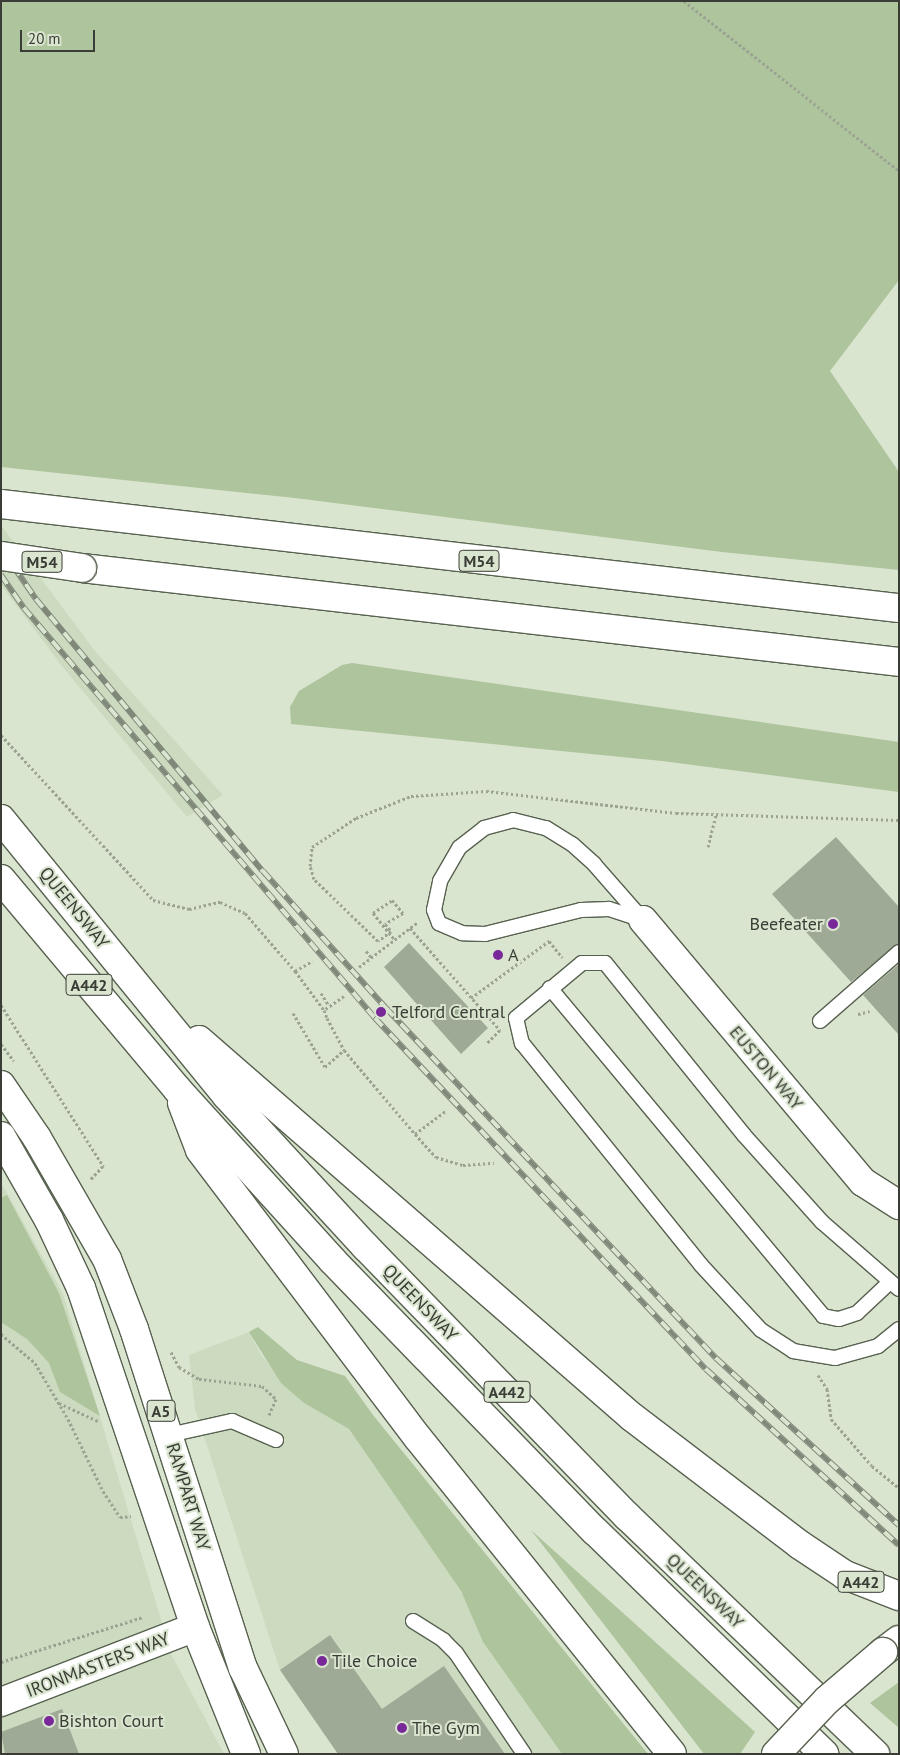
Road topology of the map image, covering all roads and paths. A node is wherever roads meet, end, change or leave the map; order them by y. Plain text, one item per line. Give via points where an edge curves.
1 (684, 1) edge
2 (899, 172) edge
3 (1, 504) edge
4 (1, 556) edge
5 (899, 608) edge
6 (899, 662) edge
7 (1, 735) edge
8 (716, 814) junction
9 (1, 819) edge
10 (899, 820) edge
11 (708, 847) dead end
12 (1, 879) edge
13 (434, 910) junction
14 (642, 920) junction
15 (410, 928) junction
16 (394, 939) junction
17 (549, 941) dead end
18 (366, 952) dead end
19 (899, 952) edge
20 (371, 957) junction
21 (312, 961) dead end
22 (359, 967) dead end
23 (295, 971) junction
24 (550, 988) junction
25 (321, 993) dead end
26 (344, 996) dead end
27 (471, 998) junction
28 (329, 1006) junction
29 (324, 1010) junction
30 (159, 1011) junction
31 (293, 1013) dead end
32 (820, 1021) dead end
33 (487, 1043) dead end
34 (344, 1050) junction
35 (1, 1085) edge
36 (178, 1090) junction
37 (447, 1110) dead end
38 (415, 1134) junction
39 (1, 1136) edge
40 (494, 1163) dead end
41 (899, 1205) edge
42 (894, 1285) edge
43 (899, 1329) edge
44 (1, 1334) edge
45 (167, 1346) dead end
46 (814, 1369) dead end
47 (58, 1402) junction
48 (104, 1423) dead end
49 (262, 1434) junction
50 (169, 1435) junction
51 (276, 1440) dead end
52 (899, 1488) edge
53 (136, 1516) dead end
54 (899, 1596) edge
55 (146, 1616) dead end
56 (413, 1621) dead end
57 (195, 1627) junction
58 (891, 1646) edge
59 (1, 1662) edge
60 (1, 1702) edge
61 (246, 1754) edge
62 (284, 1754) edge
63 (524, 1754) edge
64 (672, 1754) edge
65 (776, 1754) edge
66 (824, 1754) edge
67 (875, 1754) edge

1 - 2 path
3 - 5 main road, M54
4 - 6 main road, M54, bridge
7 - 23 path via 153,900 189,909 220,902 245,914
8 - 10 path
8 - 11 path
8 - 16 path, bridge via 486,791 410,796 356,818 312,846 310,866 314,879 378,941 391,931 385,924 402,913 392,900 373,913
9 - 30 main road, QUEENSWAY / A442
12 - 36 main road, QUEENSWAY / A442
13 - 14 lane via 439,923 451,930 485,934 581,910 609,909
13 - 14 lane via 440,881 460,848 484,828 513,820 546,828 572,844 594,864
13 - 15 path
14 - 41 main road, EUSTON WAY via 863,1182
15 - 16 path
15 - 27 path
16 - 20 path
17 - 27 path
18 - 20 path
19 - 32 lane
20 - 22 path
21 - 23 path
23 - 29 path
24 - 42 lane via 582,962 605,963 744,1135 822,1222
24 - 42 lane via 823,1316 838,1319 857,1313
24 - 43 lane via 516,1018 522,1043 701,1265 761,1330 793,1351 835,1358 878,1346
25 - 28 path
26 - 28 path
27 - 33 path via 500,1030
28 - 29 path
29 - 34 path
30 - 54 main road, A442 via 196,1037 632,1417 800,1545 845,1575
30 - 67 main road, QUEENSWAY / A442 via 228,1096 366,1247 627,1516
31 - 34 path via 325,1067
34 - 38 path
35 - 50 main road, RAMPART WAY / A5 via 38,1138 107,1259
36 - 64 main road, A442 via 200,1150 418,1438
36 - 66 main road, QUEENSWAY / A442 via 332,1260 588,1524
37 - 38 path
38 - 40 path via 436,1157 463,1165
39 - 57 main road, RAMPART WAY / A5 via 49,1220 81,1288
44 - 47 path via 35,1363
45 - 49 path via 179,1367 199,1379 262,1386 276,1398
46 - 52 path via 827,1389 831,1419 872,1466
47 - 48 path
47 - 53 path via 120,1516
49 - 50 lane via 232,1421
49 - 51 lane
50 - 62 main road, RAMPART WAY / A5 via 233,1642
55 - 59 path
56 - 63 lane via 444,1640 456,1653
57 - 60 main road, IRONMASTERS WAY
57 - 61 main road, RAMPART WAY / A5
58 - 65 main road, bridge via 828,1700

